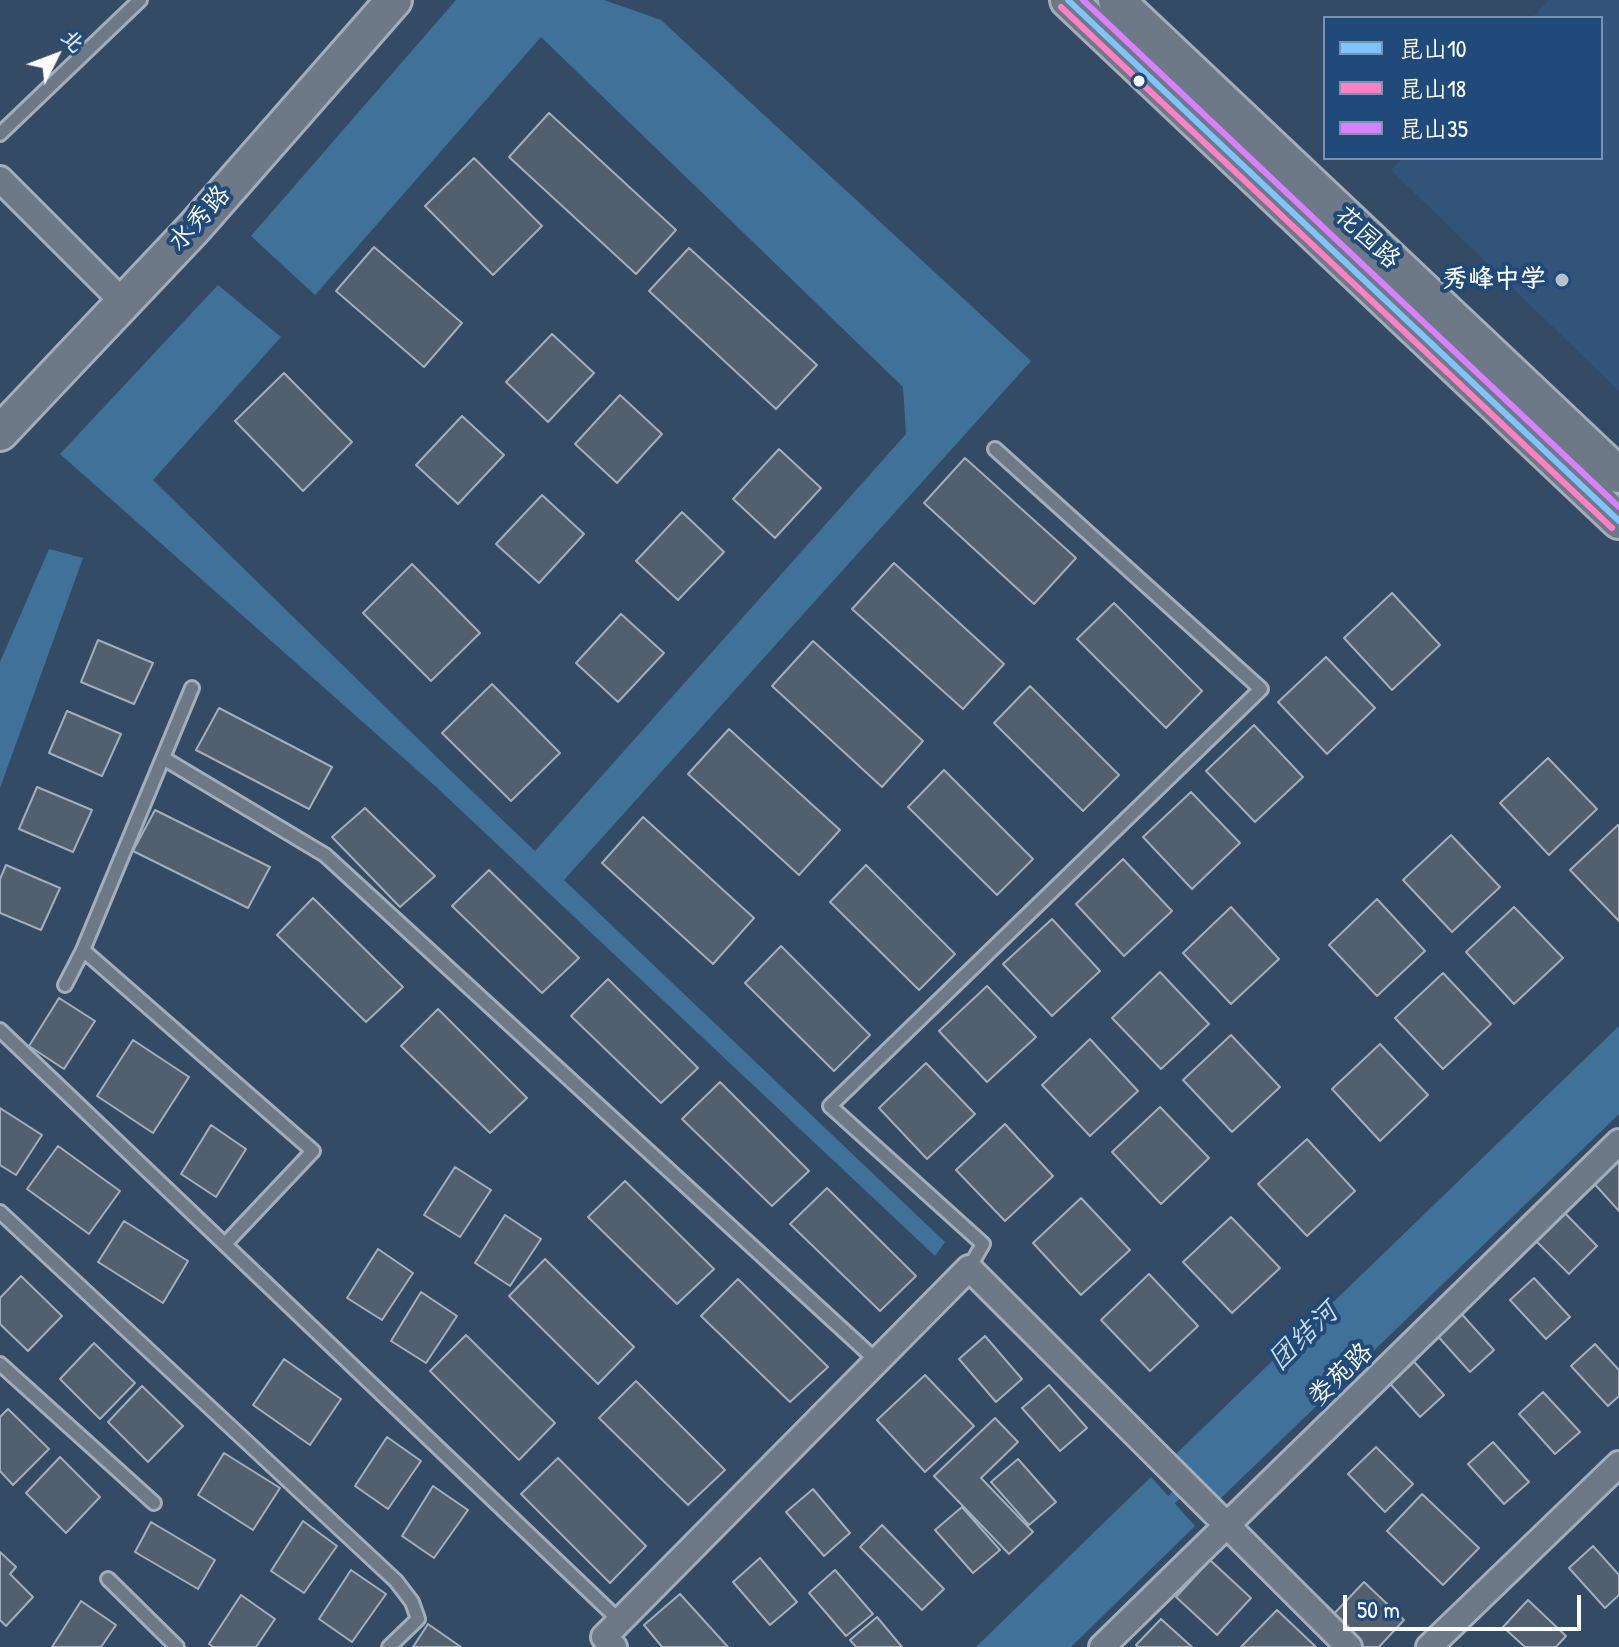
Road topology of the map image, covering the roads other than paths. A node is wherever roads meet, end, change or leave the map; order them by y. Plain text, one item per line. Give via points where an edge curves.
1 (140, 0) edge
2 (394, 0) edge
3 (1068, 0) edge
4 (1116, 0) edge
5 (0, 134) edge
6 (0, 179) edge
7 (123, 302) junction
8 (0, 433) edge
9 (995, 449) dead end
10 (1619, 475) edge
11 (1619, 521) edge
12 (192, 688) dead end
13 (163, 758) junction
14 (83, 950) junction
15 (65, 985) dead end
16 (0, 1030) edge
17 (1619, 1142) edge
18 (0, 1212) edge
19 (225, 1244) junction
20 (969, 1268) junction
21 (877, 1361) junction
22 (0, 1364) edge
23 (1619, 1464) edge
24 (154, 1503) dead end
25 (1227, 1526) junction
26 (108, 1579) dead end
27 (620, 1621) junction
28 (177, 1647) edge
29 (389, 1647) edge
30 (614, 1647) edge
31 (1102, 1647) edge
32 (1349, 1647) edge
33 (1429, 1647) edge

1 - 5 lane
2 - 7 main road, 水秀路
3 - 11 main road, 花园路
4 - 10 main road, 花园路
6 - 7 street
7 - 8 main road, 水秀路
9 - 20 lane via 1261,689 830,1106 983,1244
12 - 13 lane
13 - 14 lane
13 - 21 lane via 325,855
14 - 15 lane
14 - 19 lane via 313,1151
16 - 19 lane
17 - 25 street, 娄苑路
18 - 29 lane via 396,1581 418,1619
19 - 27 lane
20 - 21 street
20 - 25 street
21 - 27 street
22 - 24 lane
23 - 33 street
25 - 31 street, 娄苑路
25 - 32 street
26 - 28 lane
27 - 30 street via 604,1637

